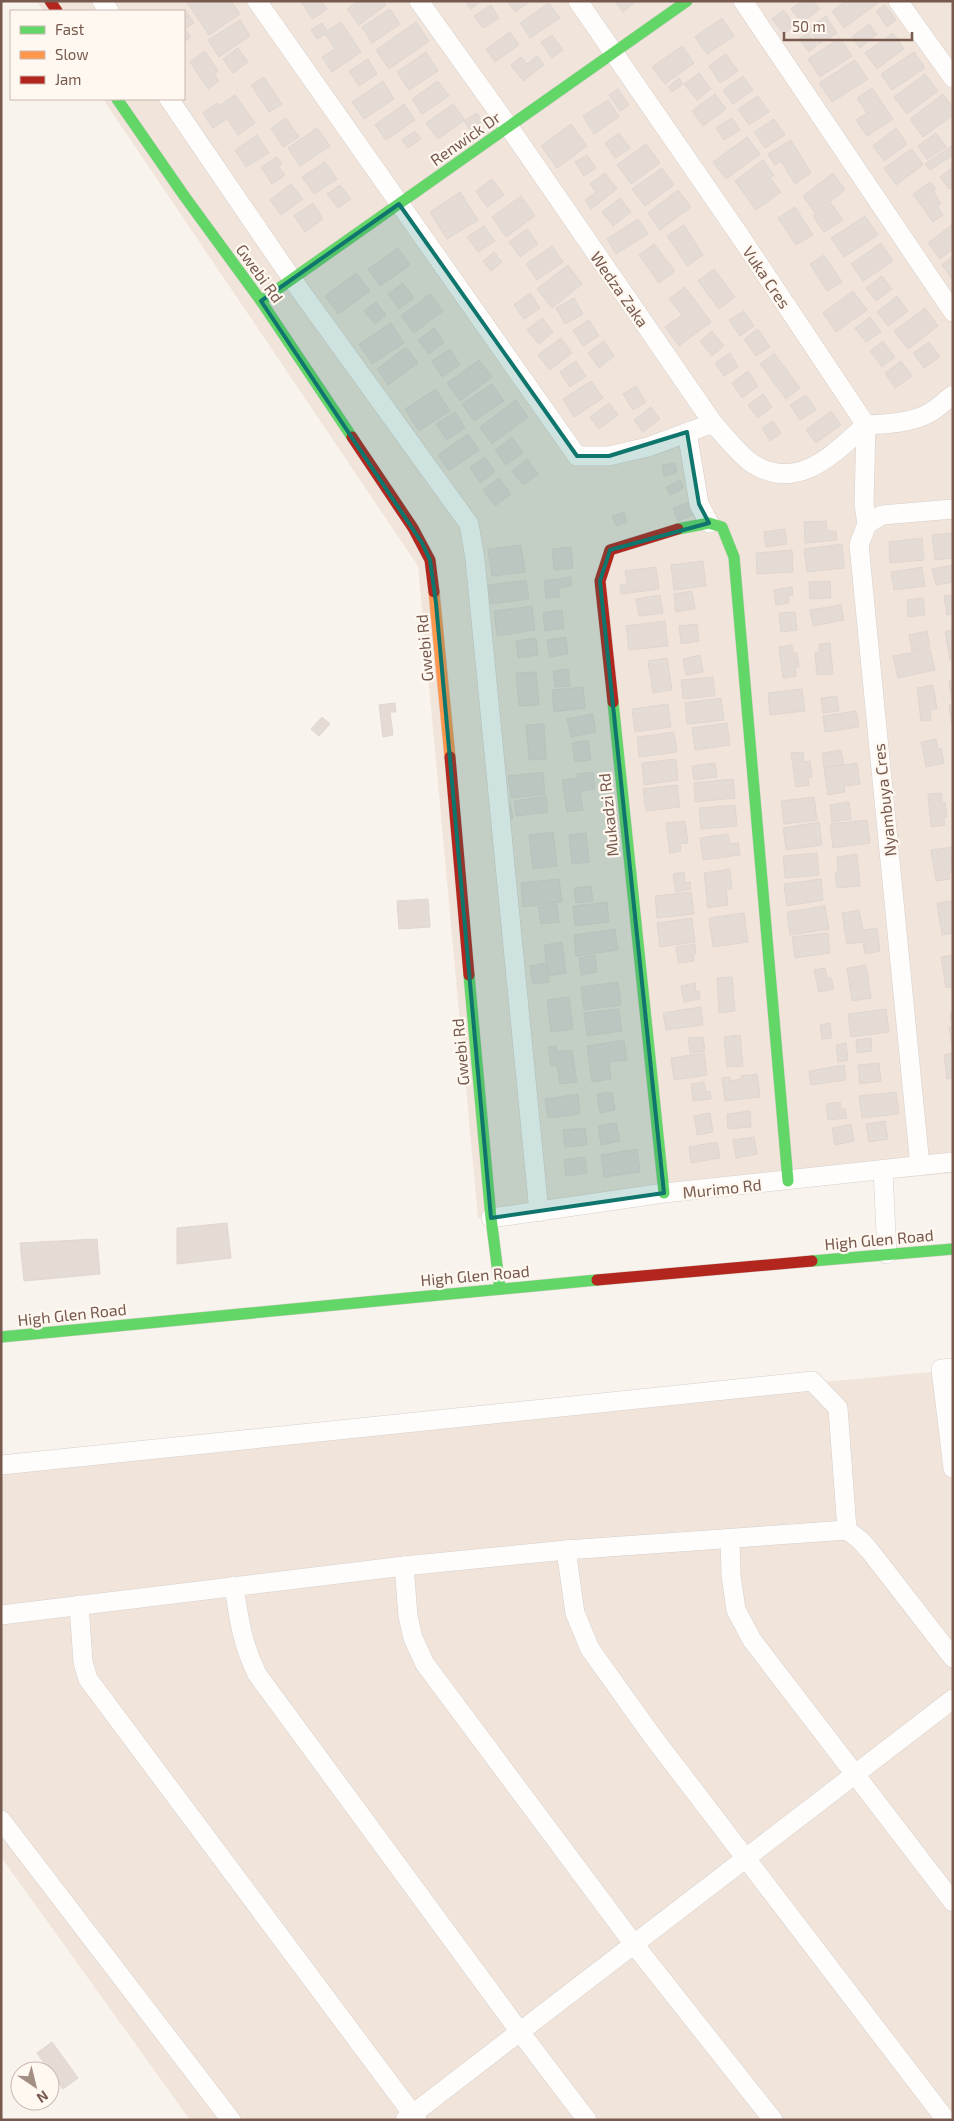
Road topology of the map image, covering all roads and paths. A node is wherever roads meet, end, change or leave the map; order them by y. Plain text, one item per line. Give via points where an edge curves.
1 (257, 1) edge
2 (419, 1) edge
3 (578, 1) edge
4 (687, 1) edge
5 (743, 1) edge
6 (898, 1) edge
7 (614, 52) junction
8 (953, 78) edge
9 (118, 100) edge
10 (170, 100) edge
11 (509, 127) junction
12 (399, 204) junction
13 (292, 279) junction
14 (261, 301) junction
15 (953, 312) edge
16 (953, 395) edge
17 (713, 423) junction
18 (866, 425) junction
19 (687, 432) junction
20 (953, 509) edge
21 (867, 524) junction
22 (715, 525) junction
23 (953, 1162) edge
24 (920, 1166) junction
25 (883, 1171) junction
26 (788, 1181) junction
27 (664, 1194) junction
28 (539, 1212) junction
29 (491, 1218) junction
30 (953, 1249) edge
31 (887, 1254) junction
32 (500, 1289) junction
33 (1, 1337) edge
34 (953, 1368) edge
35 (1, 1465) edge
36 (953, 1468) edge
37 (847, 1530) junction
38 (730, 1539) junction
39 (566, 1550) junction
40 (404, 1566) junction
41 (234, 1586) junction
42 (79, 1605) junction
43 (1, 1615) edge
44 (953, 1658) edge
45 (953, 1699) edge
46 (855, 1774) junction
47 (1, 1820) edge
48 (747, 1858) junction
49 (953, 1902) edge
50 (633, 1943) junction
51 (520, 2032) junction
52 (412, 2118) edge
53 (231, 2120) edge
54 (587, 2120) edge
55 (773, 2120) edge
56 (946, 2120) edge

1 - 12 street
2 - 11 street, Wedza Zaka
3 - 7 street, Vuka Cres
4 - 7 street, Renwick Dr
5 - 15 street
6 - 8 street
7 - 11 street, Renwick Dr
7 - 18 street, Vuka Cres
9 - 14 street, Gwebi Rd
10 - 13 street
11 - 12 street, Renwick Dr
11 - 17 street, Wedza Zaka
12 - 13 street, Renwick Dr
12 - 19 street via 577,456 609,456 648,447
13 - 14 street, Renwick Dr
13 - 28 street via 469,524
14 - 29 street, Gwebi Rd via 413,528 430,560
16 - 18 street via 932,412 918,418
17 - 18 street, Wedza Zaka via 752,464 785,474 824,462
17 - 19 street
18 - 21 street via 864,504
19 - 22 street via 699,504
20 - 21 street via 882,515
21 - 24 street, Nyambuya Cres via 859,545
22 - 26 street via 734,557
22 - 27 street, Mukadzi Rd via 636,541 610,550 600,582
23 - 24 street, Murimo Rd
24 - 25 street, Murimo Rd
25 - 26 street, Murimo Rd
25 - 31 street
26 - 27 street, Murimo Rd
27 - 28 street, Murimo Rd
28 - 29 street, Murimo Rd
29 - 32 street, Gwebi Rd
30 - 31 street, High Glen Road
31 - 32 street, High Glen Road
32 - 33 street, High Glen Road
34 - 36 street via 941,1369
35 - 37 street via 812,1381 838,1408
37 - 38 street
37 - 44 street via 870,1551
38 - 39 street
38 - 46 street via 736,1610 748,1632
39 - 40 street
39 - 48 street via 575,1613 590,1650
40 - 41 street
40 - 50 street via 408,1616 413,1638 425,1664
41 - 42 street
41 - 51 street via 245,1651 257,1674
42 - 43 street
42 - 52 street via 83,1662 88,1679
45 - 46 street
46 - 48 street
46 - 49 street
47 - 53 street
48 - 50 street
48 - 56 street
50 - 51 street
50 - 55 street
51 - 52 street
51 - 54 street

